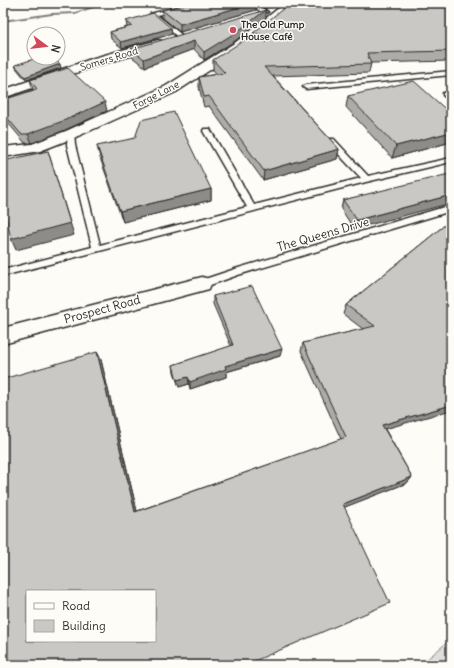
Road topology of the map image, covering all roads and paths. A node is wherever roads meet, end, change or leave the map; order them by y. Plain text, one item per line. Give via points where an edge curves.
1 (200, 3) edge
2 (251, 3) edge
3 (288, 6) edge
4 (265, 12) junction
5 (249, 17) edge
6 (185, 36) joint
7 (451, 73) edge
8 (306, 86) dead end
9 (3, 94) edge
10 (445, 94) dead end
11 (451, 100) edge
12 (207, 131) dead end
13 (71, 134) junction
14 (323, 134) edge
15 (3, 152) edge
16 (451, 160) edge
17 (366, 179) junction
18 (451, 208) edge
19 (252, 209) junction
20 (97, 249) junction
21 (3, 273) edge
22 (202, 284) joint
23 (3, 336) edge

1 - 6 lane via 153,14
2 - 4 lane
3 - 4 street
3 - 13 street, Forge Lane via 246,46 171,89
4 - 5 street
6 - 9 street, Somers Road via 98,61
7 - 8 lane
10 - 11 lane
12 - 19 lane
13 - 15 street, Forge Lane via 35,148
13 - 20 lane via 71,145
14 - 17 lane
16 - 17 lane
17 - 19 lane
18 - 22 lane, The Queens Drive
19 - 20 lane
20 - 21 lane
22 - 23 street, Prospect Road

